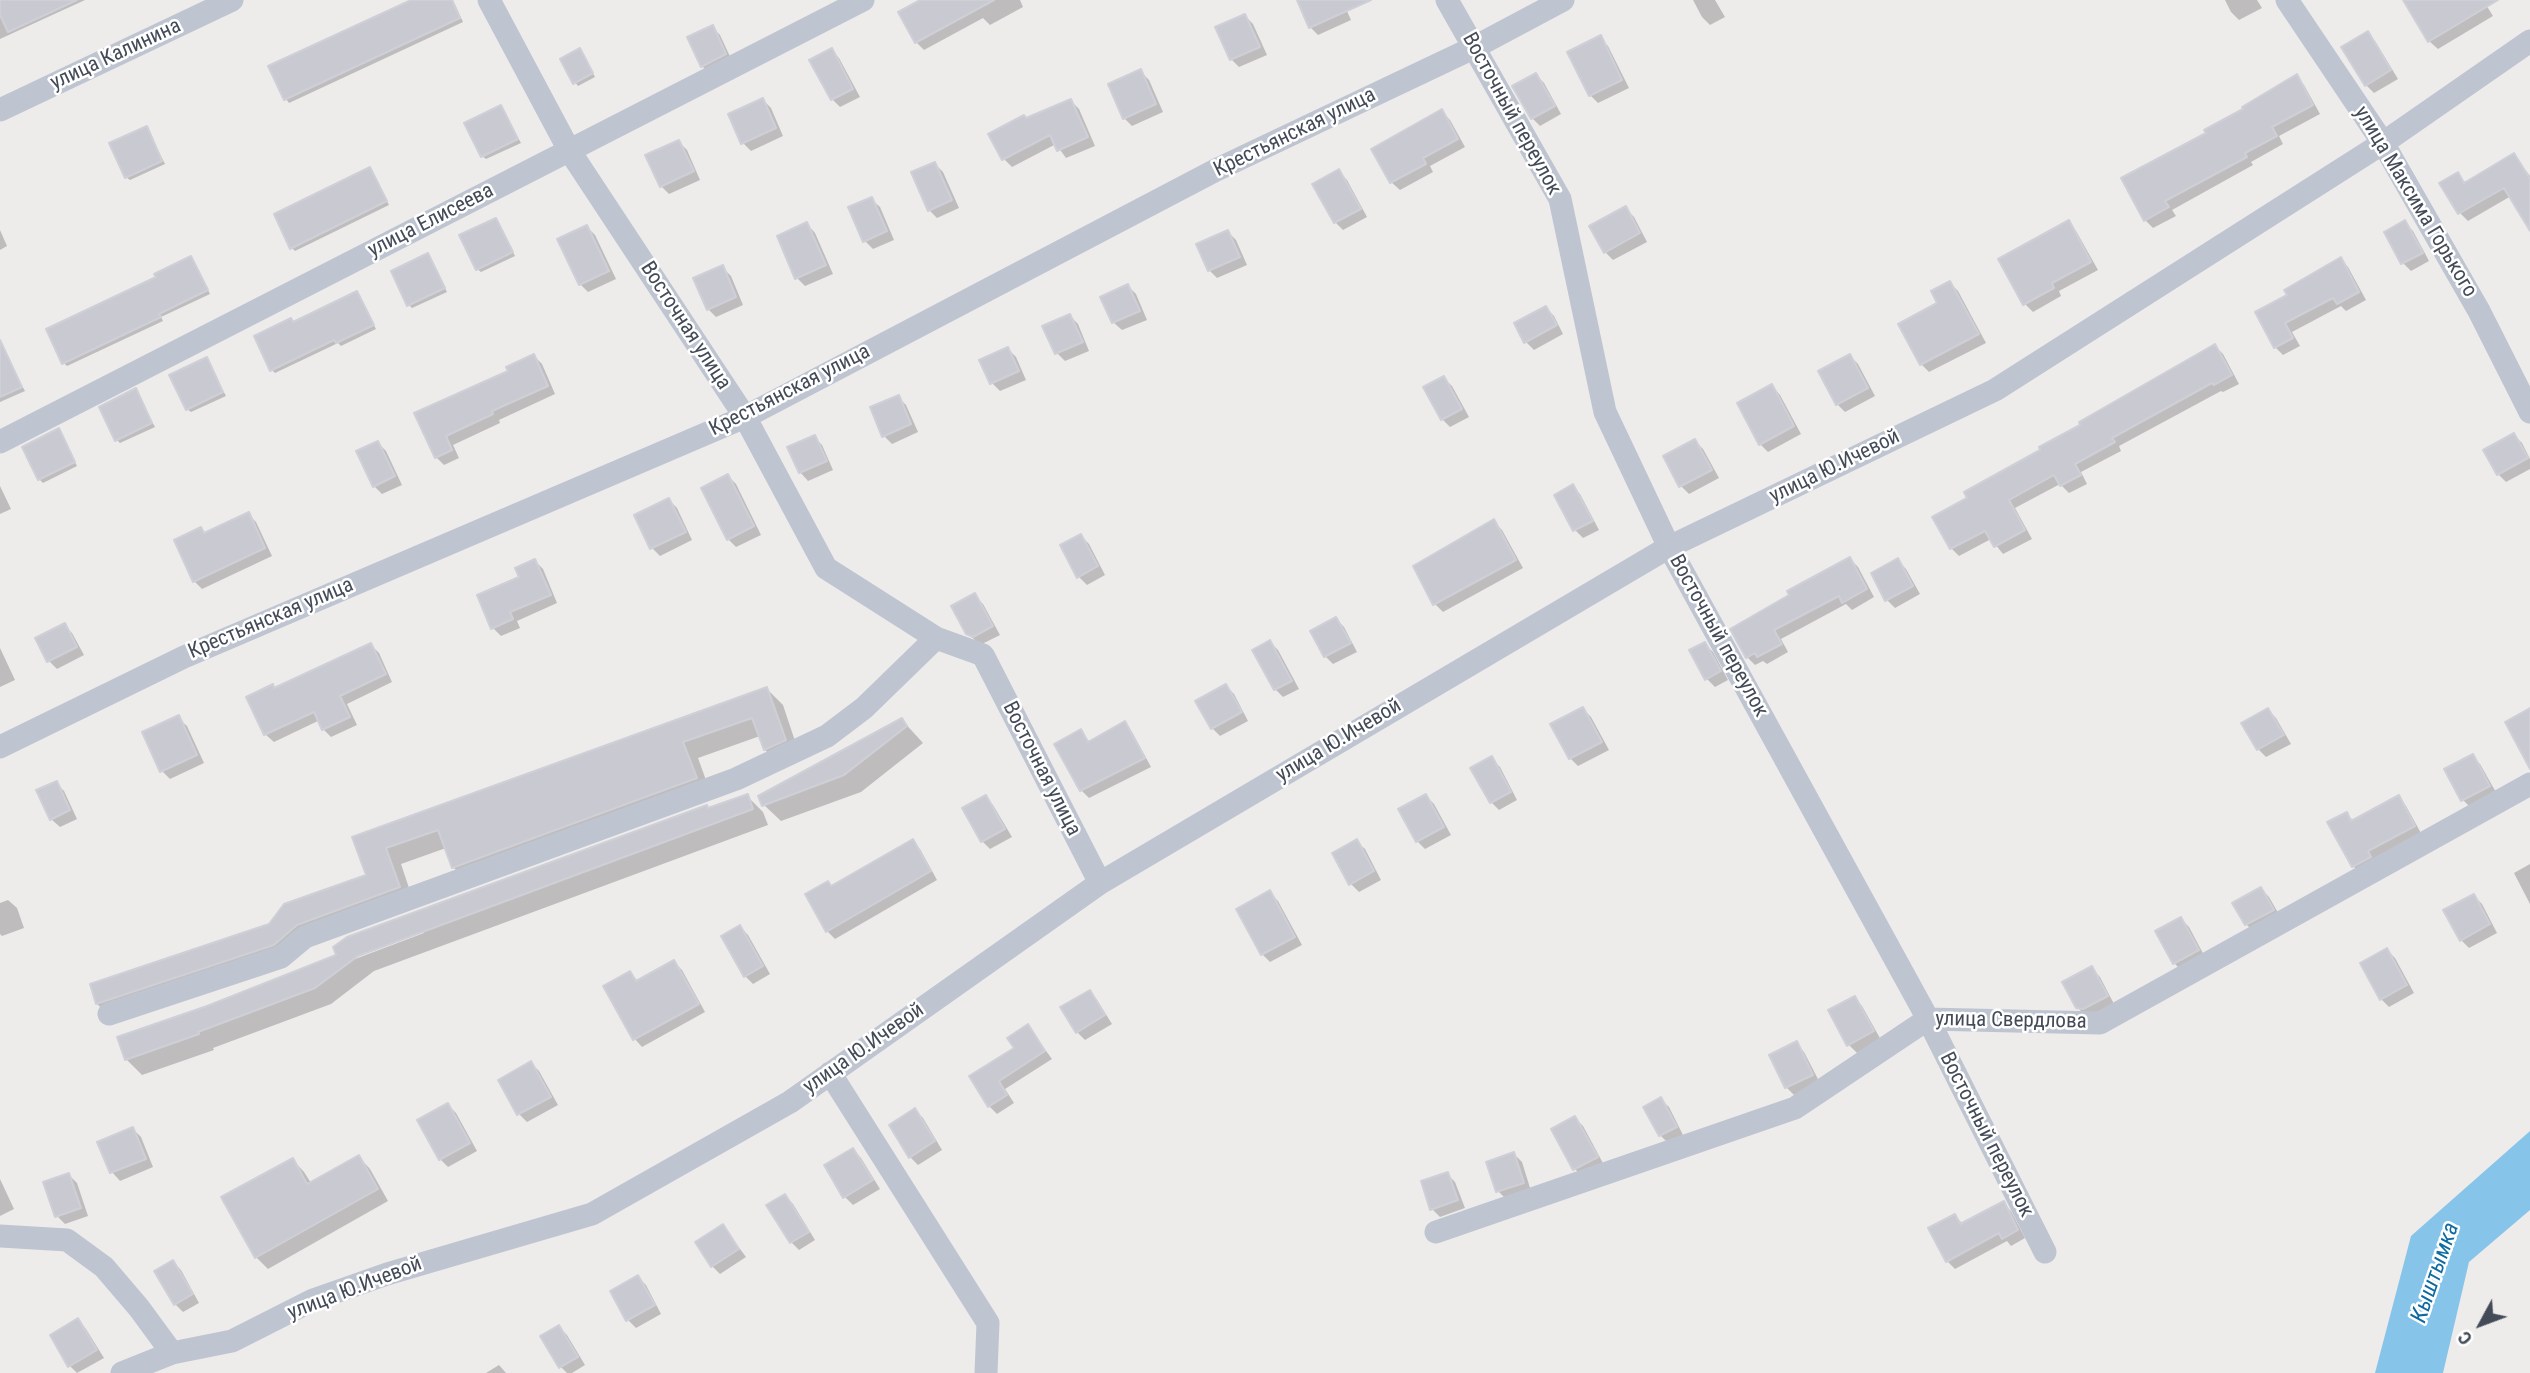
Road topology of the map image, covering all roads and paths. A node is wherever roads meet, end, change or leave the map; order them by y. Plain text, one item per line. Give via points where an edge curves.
1 (232, 0) edge
2 (489, 0) edge
3 (863, 0) edge
4 (1447, 0) edge
5 (1563, 0) edge
6 (2287, 0) edge
7 (2530, 41) edge
8 (1473, 48) junction
9 (0, 110) edge
10 (2384, 143) junction
11 (569, 150) junction
12 (2530, 412) edge
13 (745, 417) junction
14 (0, 442) edge
15 (1669, 547) junction
16 (936, 638) junction
17 (0, 747) edge
18 (2530, 784) edge
19 (1100, 883) junction
20 (109, 1014) dead end
21 (1928, 1018) junction
22 (830, 1073) junction
23 (1436, 1232) dead end
24 (0, 1236) edge
25 (2045, 1252) dead end
26 (172, 1353) junction
27 (121, 1373) edge
28 (986, 1373) edge

1 - 9 street, улица Калинина
2 - 11 street, Восточная улица
3 - 11 street, улица Елисеева
4 - 8 street, Восточный переулок
5 - 8 street, Крестьянская улица
6 - 10 street, улица Максима Горького
7 - 10 street, улица Ю.Ичевой
8 - 13 street, Крестьянская улица via 1216,170
8 - 15 street, Восточный переулок via 1560,199 1605,412
10 - 12 street, улица Максима Горького
10 - 15 street, улица Ю.Ичевой via 1996,390
11 - 13 street, Восточная улица
11 - 14 street, улица Елисеева
13 - 16 street, Восточная улица via 826,568
13 - 17 street, Крестьянская улица via 184,657
15 - 19 street, улица Ю.Ичевой
15 - 21 street, Восточный переулок
16 - 19 street, Восточная улица via 983,655
16 - 20 street via 864,708 827,736 736,779 305,937 281,957
18 - 21 street, улица Свердлова via 2100,1023
19 - 22 street, улица Ю.Ичевой
21 - 23 street, улица Свердлова via 1795,1108
21 - 25 street, Восточный переулок
22 - 26 street, улица Ю.Ичевой via 790,1101 592,1214 313,1300 232,1341
22 - 28 street via 988,1323
24 - 26 street via 67,1240 104,1268
26 - 27 street, улица Ю.Ичевой

